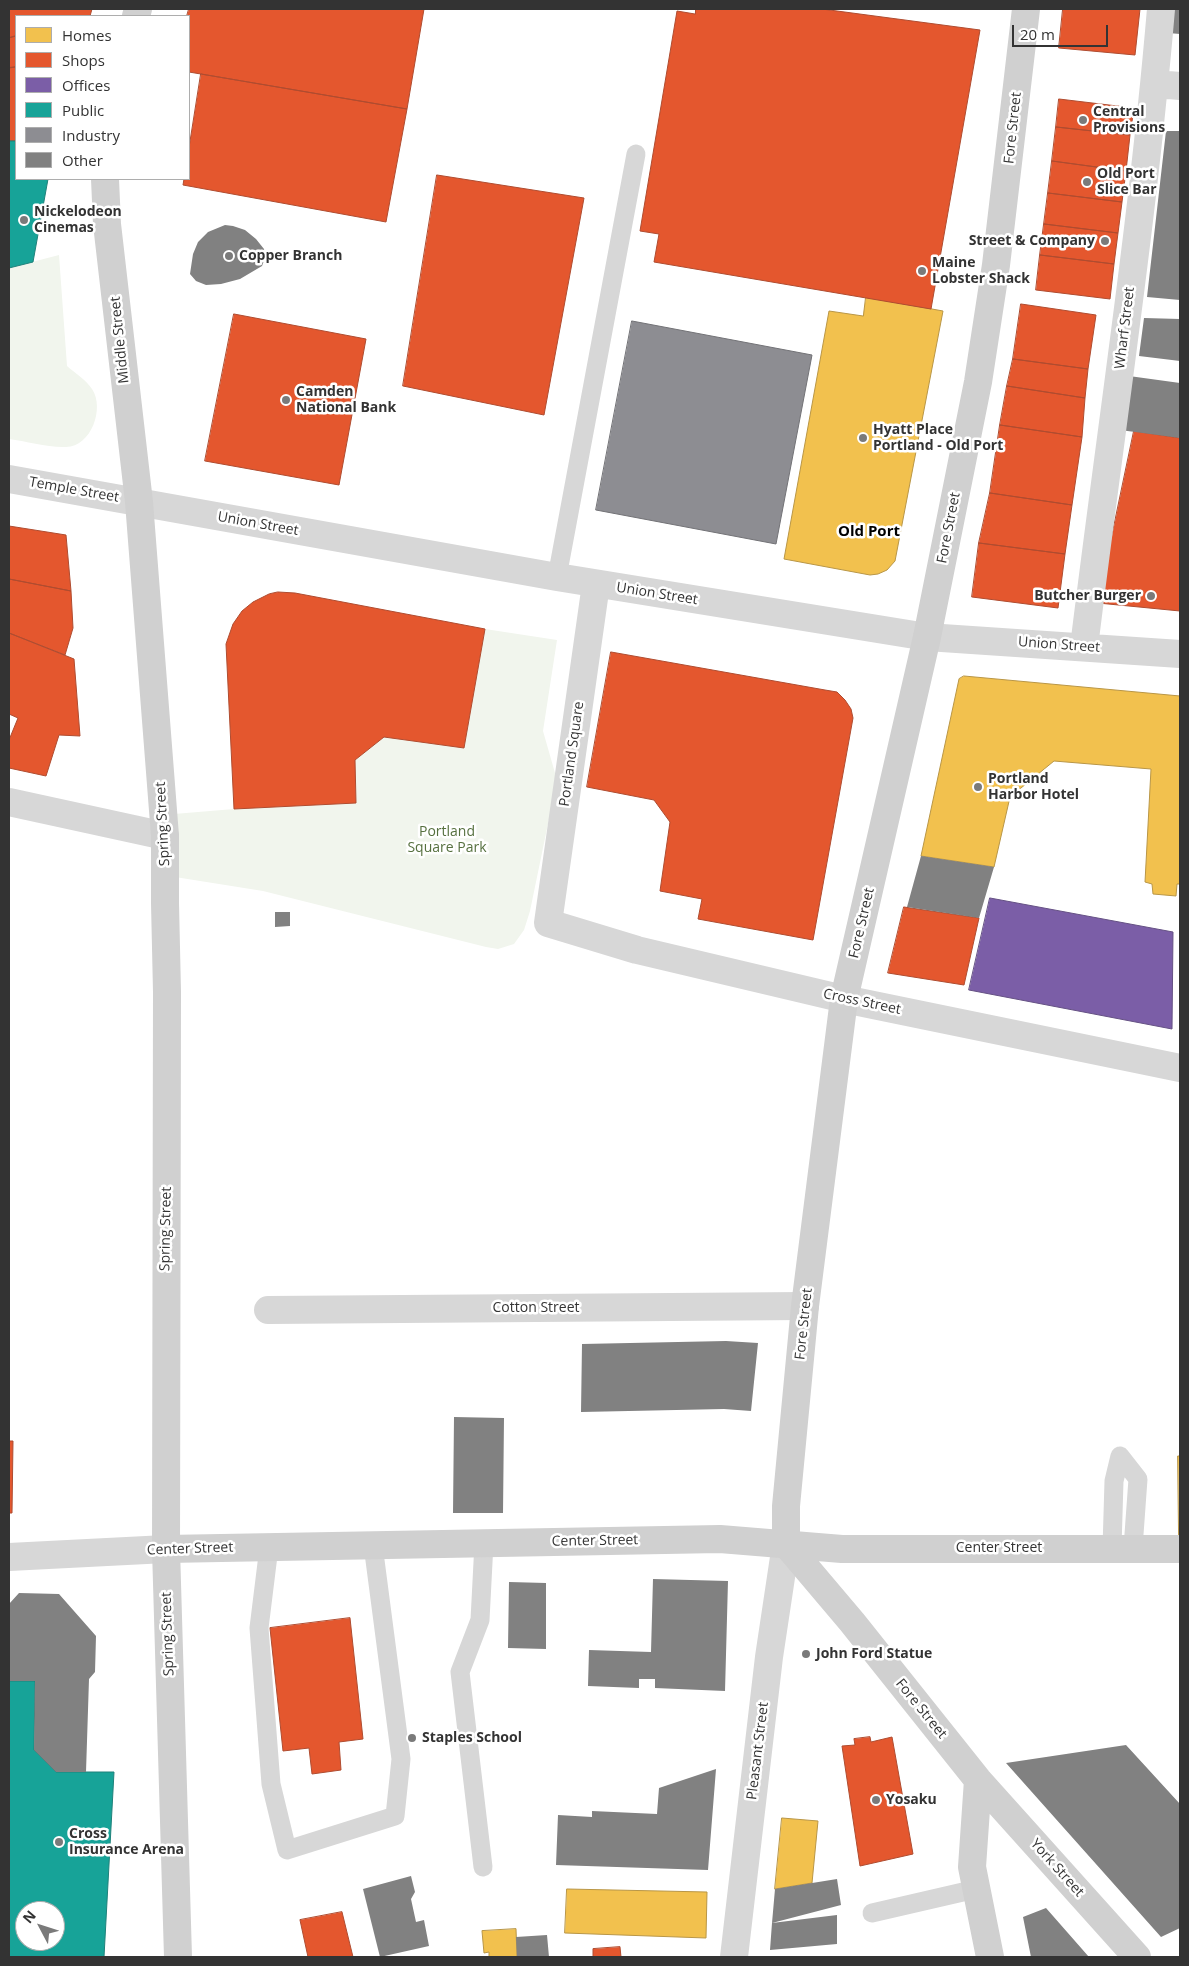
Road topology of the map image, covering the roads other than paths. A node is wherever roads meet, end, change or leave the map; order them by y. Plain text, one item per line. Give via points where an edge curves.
1 (1026, 9) edge
2 (1161, 9) edge
3 (1167, 85) edge
4 (636, 154) dead end
5 (105, 180) edge
6 (9, 479) edge
7 (139, 502) junction
8 (556, 577) junction
9 (596, 584) junction
10 (927, 637) junction
11 (1084, 647) junction
12 (1180, 654) edge
13 (9, 802) edge
14 (165, 836) junction
15 (548, 923) joint
16 (844, 999) junction
17 (1180, 1068) edge
18 (805, 1306) junction
19 (268, 1310) dead end
20 (484, 1543) junction
21 (786, 1544) junction
22 (373, 1545) junction
23 (269, 1547) junction
24 (166, 1549) junction
25 (1180, 1549) edge
26 (9, 1556) edge
27 (978, 1780) junction
28 (483, 1867) dead end
29 (976, 1889) junction
30 (872, 1913) dead end
31 (178, 1957) edge
32 (734, 1957) edge
33 (990, 1957) edge
34 (1137, 1957) edge

1 - 10 street, Fore Street via 1009,169 980,372
2 - 3 street, Wharf Street
3 - 11 street, Wharf Street via 1128,313
4 - 8 lane
5 - 7 street, Middle Street via 107,224
6 - 7 street, Temple Street
7 - 8 street, Union Street
7 - 14 street, Spring Street
8 - 9 street, Union Street
9 - 10 street, Union Street
9 - 15 street, Portland Square
10 - 11 street, Union Street
10 - 16 street, Fore Street
11 - 12 street, Union Street
13 - 14 street
14 - 24 street, Spring Street
15 - 16 street, Cross Street via 637,950
16 - 17 street, Cross Street
16 - 18 street, Fore Street
18 - 19 street, Cotton Street
18 - 21 street, Fore Street via 786,1506
20 - 21 street, Center Street via 720,1539
20 - 22 street, Center Street
20 - 28 lane via 480,1620 460,1672
21 - 25 street, Center Street via 842,1549
21 - 27 street, Fore Street
21 - 32 street, Pleasant Street via 769,1657
22 - 23 street, Center Street
22 - 23 lane via 401,1759 395,1816 287,1850 271,1784 259,1628
23 - 24 street, Center Street
24 - 26 street, Center Street
24 - 31 street, Spring Street
27 - 29 street via 972,1868
27 - 34 street, York Street
29 - 30 lane
29 - 33 street

